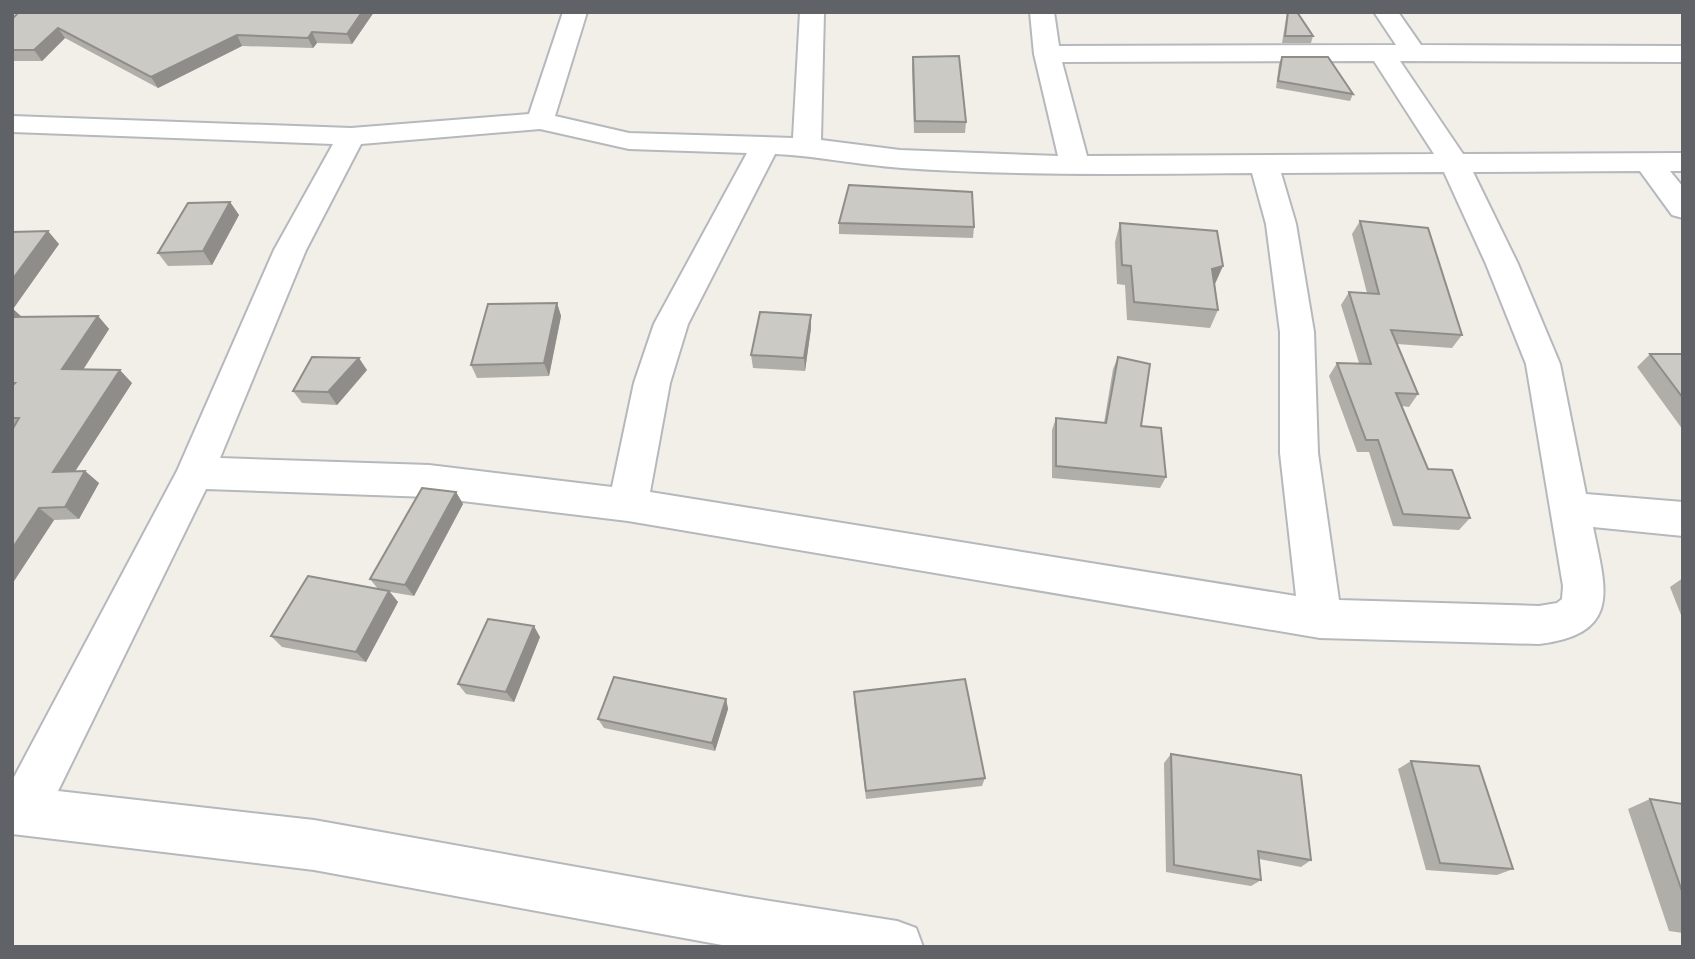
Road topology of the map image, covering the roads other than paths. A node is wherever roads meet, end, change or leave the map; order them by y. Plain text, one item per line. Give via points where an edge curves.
1 (575, 12) edge
2 (813, 12) edge
3 (1042, 12) edge
4 (1386, 12) edge
5 (1398, 53) junction
6 (1047, 54) junction
7 (1683, 54) edge
8 (540, 121) junction
9 (12, 124) edge
10 (351, 136) junction
11 (765, 146) junction
12 (807, 147) junction
13 (1648, 162) junction
14 (1683, 162) edge
15 (1454, 163) junction
16 (1264, 164) junction
17 (1075, 165) junction
18 (1683, 208) edge
19 (195, 472) junction
20 (628, 505) junction
21 (1571, 509) junction
22 (1683, 519) edge
23 (1320, 619) junction
24 (18, 810) edge
25 (897, 947) edge

1 - 8 street
2 - 12 street
3 - 6 street
4 - 5 street
5 - 6 street
5 - 7 street
5 - 15 street
6 - 17 street
8 - 10 street
8 - 11 street via 629,141
9 - 10 street
10 - 19 street via 290,250
11 - 12 street
11 - 20 street via 670,324 652,383
12 - 17 street via 900,159
13 - 14 street
13 - 15 street
13 - 18 street
15 - 16 street
15 - 21 street via 1543,364
16 - 17 street
16 - 23 street via 1281,224 1297,332 1299,453
19 - 20 street via 429,481
19 - 24 street
20 - 23 street
21 - 22 street
21 - 23 street via 1584,602 1577,614 1563,622
24 - 25 street via 314,845

